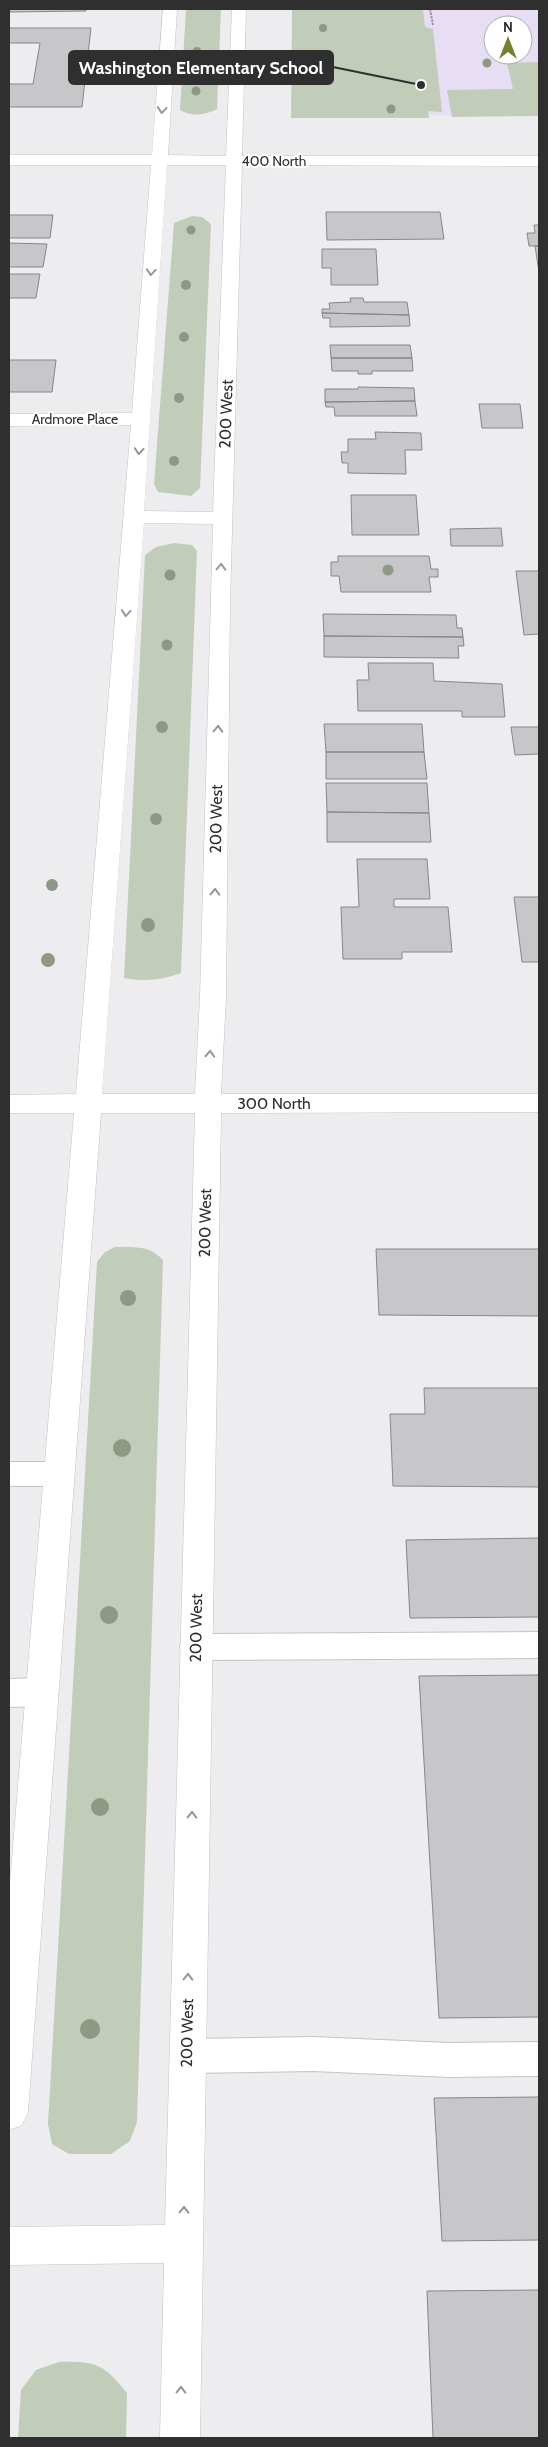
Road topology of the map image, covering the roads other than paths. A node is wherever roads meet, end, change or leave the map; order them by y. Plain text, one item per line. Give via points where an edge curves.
1 (170, 9) edge
2 (240, 9) edge
3 (9, 160) edge
4 (159, 160) junction
5 (234, 161) junction
6 (539, 161) edge
7 (141, 419) junction
8 (9, 420) edge
9 (134, 517) junction
10 (222, 518) junction
11 (539, 1102) edge
12 (208, 1103) junction
13 (9, 1104) edge
14 (88, 1104) junction
15 (9, 1474) edge
16 (58, 1474) junction
17 (539, 1645) edge
18 (196, 1647) junction
19 (41, 1692) junction
20 (9, 1693) edge
21 (187, 2056) junction
22 (539, 2059) edge
23 (9, 2112) edge
24 (184, 2244) junction
25 (9, 2246) edge
26 (180, 2438) edge

1 -> 4 street
2 - 5 street, 200 West
3 - 4 street, 400 North
4 - 5 street, 400 North
4 -> 7 street
5 - 6 street, 400 North
5 - 10 street, 200 West
7 - 8 street, Ardmore Place
7 -> 9 street
9 - 10 street
9 -> 14 street
12 -> 10 street, 200 West
11 - 12 street, 300 North
12 - 14 street, 300 North
12 - 18 street, 200 West
13 - 14 street, 300 North
14 - 16 street
15 - 16 lane
16 - 19 street
17 - 18 lane
21 -> 18 street, 200 West
19 - 20 lane
19 - 23 street
21 - 22 lane via 313,2054 450,2060
24 -> 21 street, 200 West
24 - 25 street
26 -> 24 street, 200 West

